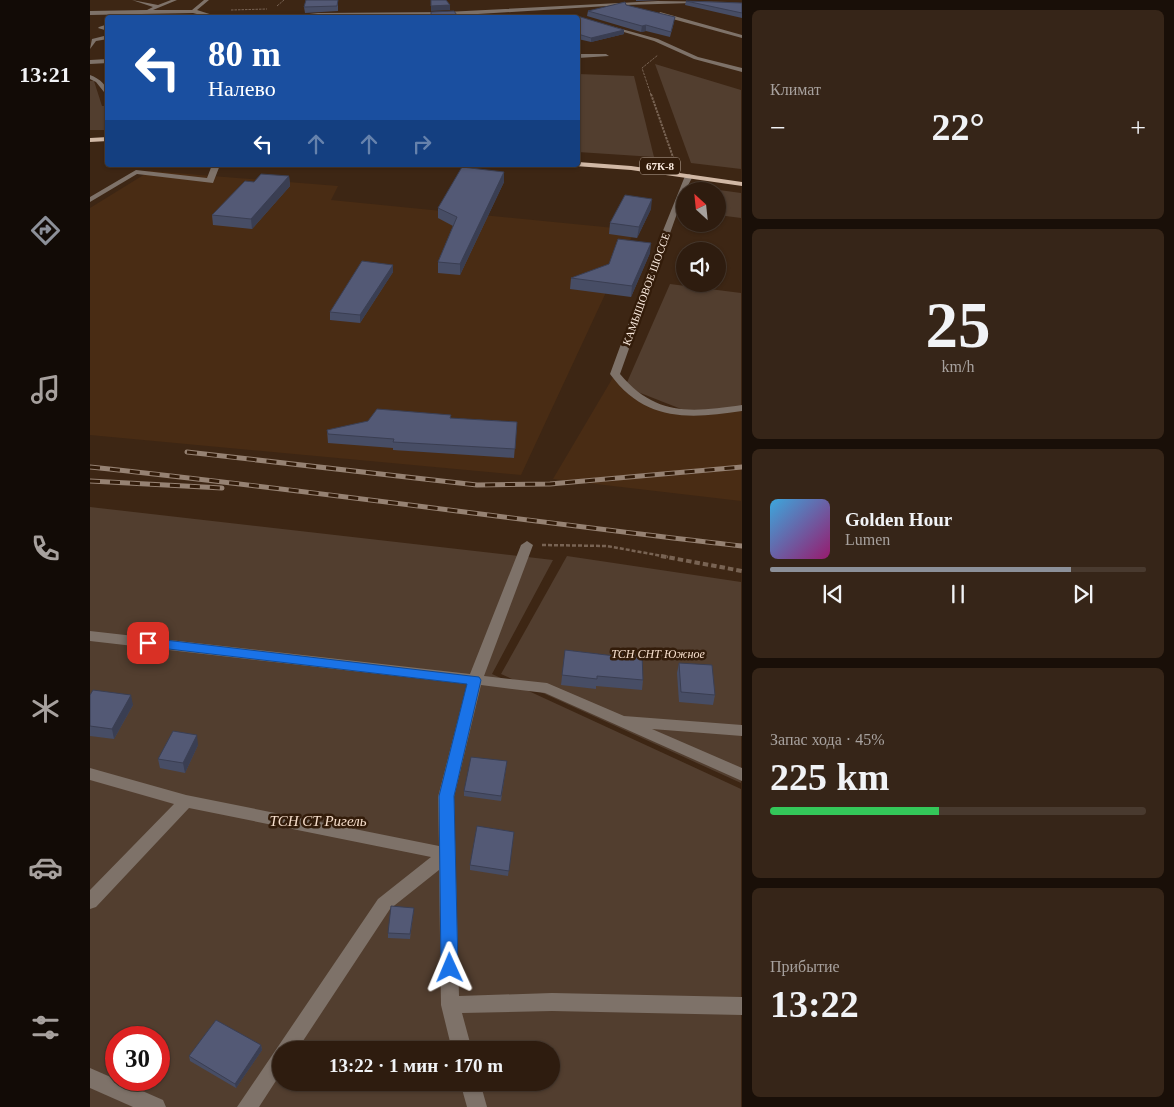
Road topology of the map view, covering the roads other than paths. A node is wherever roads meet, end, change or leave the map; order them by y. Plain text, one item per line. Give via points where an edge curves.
1 (134, 0) edge
2 (175, 0) edge
3 (207, 0) edge
4 (600, 0) edge
5 (718, 0) edge
6 (727, 2) junction
7 (610, 3) junction
8 (735, 4) edge
9 (156, 6) junction
10 (563, 6) junction
11 (285, 10) dead end
12 (644, 10) edge
13 (192, 11) junction
14 (653, 12) edge
15 (143, 13) junction
16 (90, 14) edge
17 (366, 14) junction
18 (569, 14) edge
19 (137, 15) edge
20 (208, 15) edge
21 (344, 15) edge
22 (383, 15) edge
23 (475, 15) edge
24 (605, 25) edge
25 (742, 37) edge
26 (105, 38) edge
27 (90, 47) edge
28 (580, 56) edge
29 (606, 56) dead end
30 (90, 62) edge
31 (105, 62) edge
32 (742, 70) edge
33 (90, 72) edge
34 (90, 77) edge
35 (90, 81) edge
36 (98, 81) junction
37 (105, 91) edge
38 (105, 139) edge
39 (90, 140) edge
40 (105, 146) edge
41 (90, 147) edge
42 (580, 157) edge
43 (580, 164) edge
44 (215, 167) edge
45 (689, 176) junction
46 (742, 177) edge
47 (742, 184) edge
48 (90, 200) edge
49 (742, 408) edge
50 (527, 545) road end
51 (90, 636) edge
52 (475, 680) junction
53 (617, 720) junction
54 (742, 731) edge
55 (90, 774) edge
56 (742, 775) edge
57 (186, 801) junction
58 (447, 854) junction
59 (90, 902) edge
60 (450, 1006) junction
61 (742, 1006) edge
62 (292, 1041) edge
63 (460, 1041) edge
64 (272, 1070) edge
65 (90, 1078) edge
66 (473, 1091) edge
67 (156, 1107) edge
68 (247, 1107) edge
69 (477, 1107) edge

1 - 9 street
2 - 9 street
3 - 13 street
4 - 7 street
5 - 6 street
6 - 7 street
6 - 8 street
7 - 10 street
7 - 12 street
9 - 15 street
10 - 18 street
10 - 23 street
11 - 17 street via 329,9
13 - 15 street
13 - 20 street
14 - 25 street
15 - 16 street
15 - 19 street
17 - 21 street
17 - 22 street
24 - 32 street
26 - 27 street via 94,40
28 - 29 street
30 - 31 street
30 - 33 street via 95,65
34 - 36 street
35 - 36 street
36 - 37 street
38 - 39 main road
40 - 41 main road
42 - 46 main road, 67К-8
43 - 45 main road, 67К-8
44 - 48 street via 210,180 136,172
45 - 47 main road, 67К-8
45 - 49 street, КАМЫШОВОЕ ШОССЕ via 615,374 625,387 642,399 666,409 694,414
50 - 52 street
51 - 52 street
52 - 53 street via 547,688
52 - 58 street via 446,796
53 - 54 street
53 - 56 street
55 - 57 street
57 - 58 street
57 - 59 street
58 - 60 street
58 - 62 street via 384,904
60 - 61 street via 552,1002
60 - 63 street
64 - 68 street
65 - 67 street
66 - 69 street

